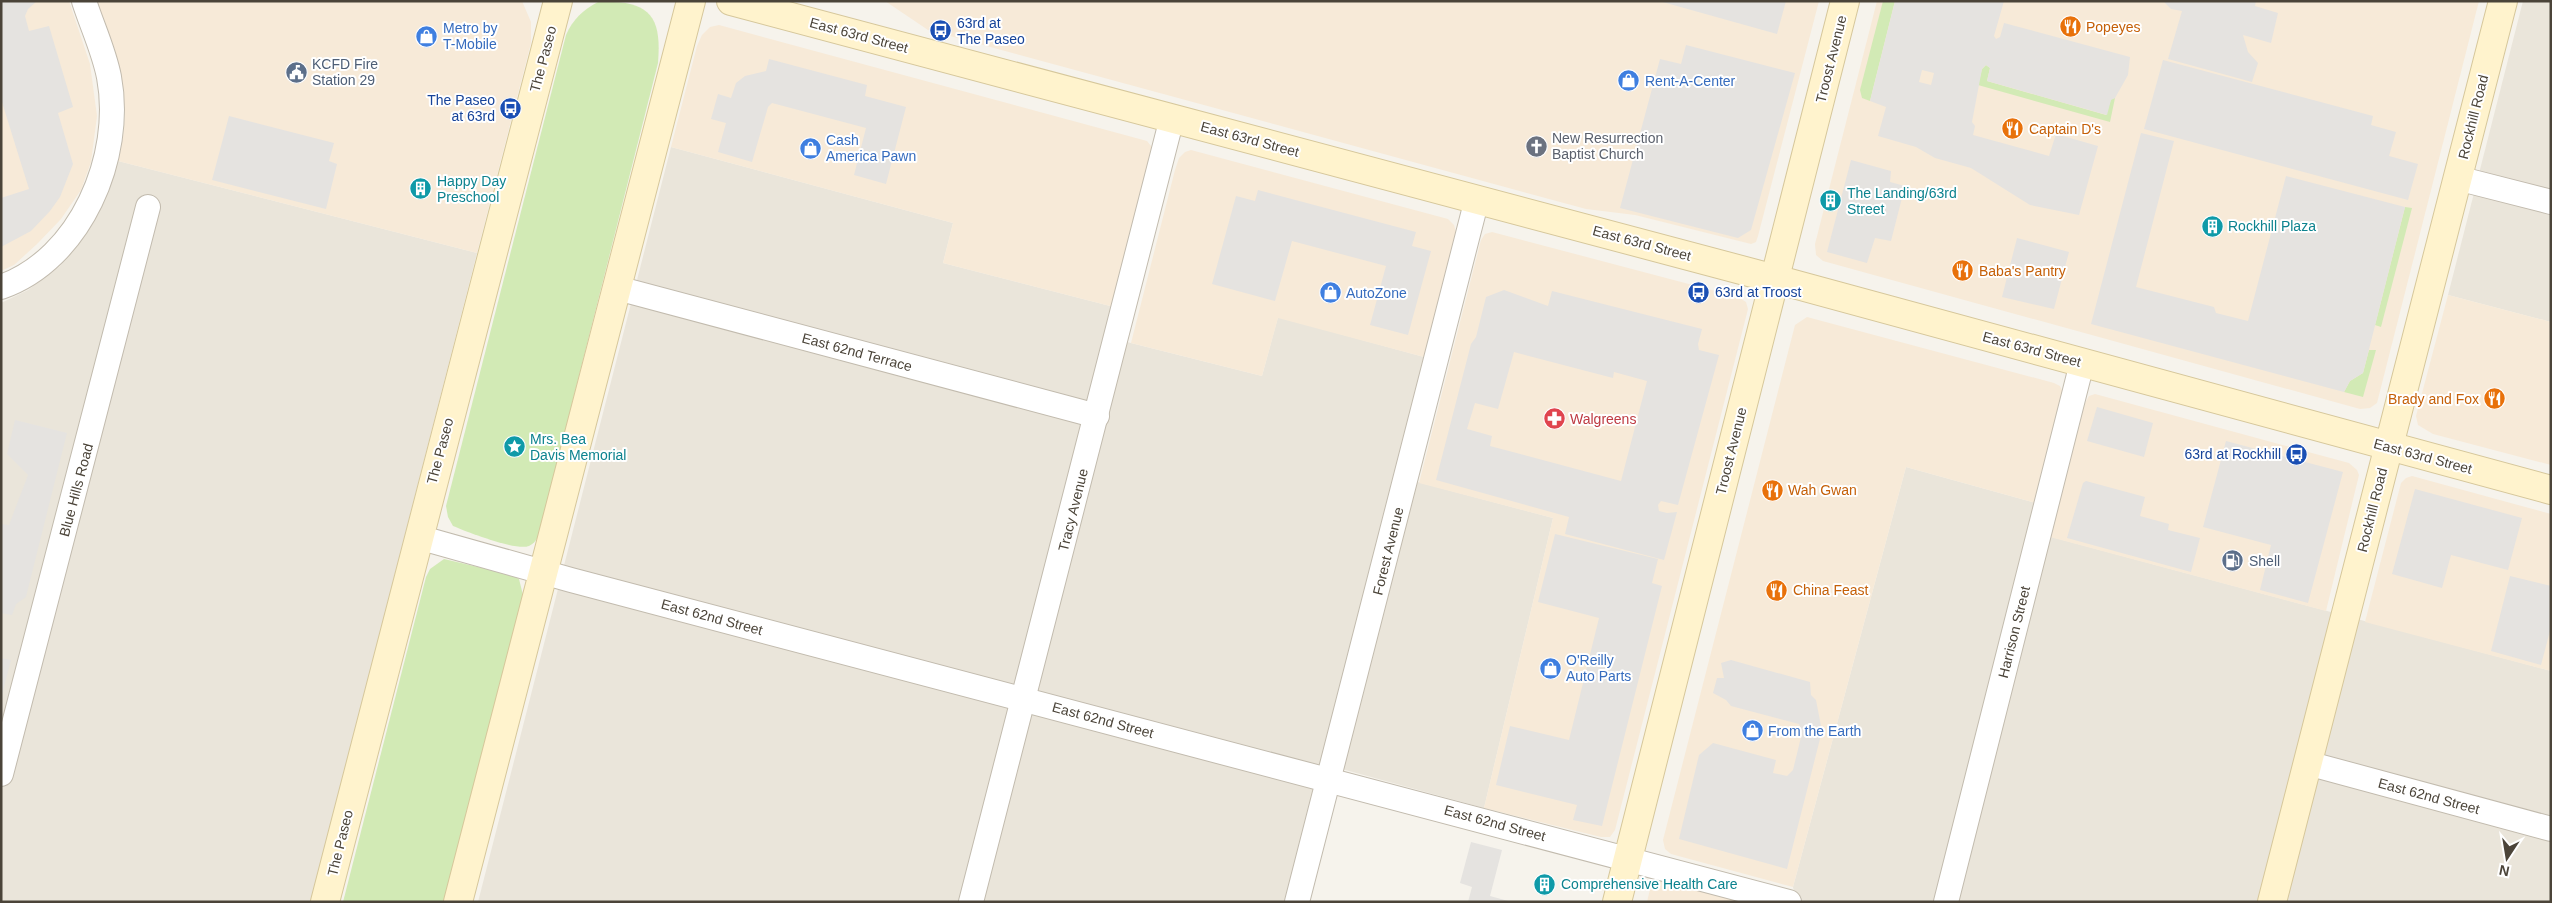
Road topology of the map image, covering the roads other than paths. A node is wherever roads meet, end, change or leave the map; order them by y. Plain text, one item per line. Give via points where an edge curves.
1 (84, 1) edge
2 (558, 1) edge
3 (691, 1) edge
4 (731, 1) edge
5 (1845, 1) edge
6 (2502, 1) edge
7 (1172, 118) junction
8 (2457, 178) junction
9 (1477, 199) junction
10 (2551, 202) edge
11 (148, 207) dead end
12 (1775, 279) junction
13 (1, 287) edge
14 (617, 288) junction
15 (2082, 363) junction
16 (1097, 416) junction
17 (2388, 447) junction
18 (2551, 490) edge
19 (418, 537) junction
20 (543, 572) junction
21 (1024, 699) junction
22 (2307, 763) junction
23 (1, 774) edge
24 (1330, 780) junction
25 (2551, 830) edge
26 (1628, 859) junction
27 (325, 902) edge
28 (458, 902) edge
29 (971, 902) edge
30 (1298, 902) edge
31 (1617, 902) edge
32 (1789, 902) edge
33 (1946, 902) edge
34 (2272, 902) edge

1 - 13 street via 109,76 111,135 104,168 74,228 60,247 40,266
2 - 19 main road, The Paseo
3 - 14 main road
4 - 7 main road, East 63rd Street
5 - 12 main road, Troost Avenue
6 - 8 main road, Rockhill Road
7 - 9 main road, East 63rd Street
7 - 16 street, Tracy Avenue
8 - 10 street
8 - 17 main road, Rockhill Road
9 - 12 main road, East 63rd Street
9 - 24 street, Forest Avenue
11 - 23 street, Blue Hills Road
12 - 15 main road, East 63rd Street
12 - 26 main road, Troost Avenue
14 - 16 street, East 62nd Terrace
14 - 20 main road
15 - 17 main road, East 63rd Street
15 - 33 street, Harrison Street
16 - 21 street, Tracy Avenue
17 - 18 main road, East 63rd Street
17 - 22 main road, Rockhill Road
19 - 20 street, East 62nd Street
19 - 27 main road, The Paseo
20 - 21 street, East 62nd Street
20 - 28 main road
21 - 24 street, East 62nd Street
21 - 29 street, Tracy Avenue
22 - 25 street, East 62nd Street
22 - 34 main road, Rockhill Road
24 - 26 street, East 62nd Street
24 - 30 street, Forest Avenue
26 - 31 main road, Troost Avenue
26 - 32 street, East 62nd Street

